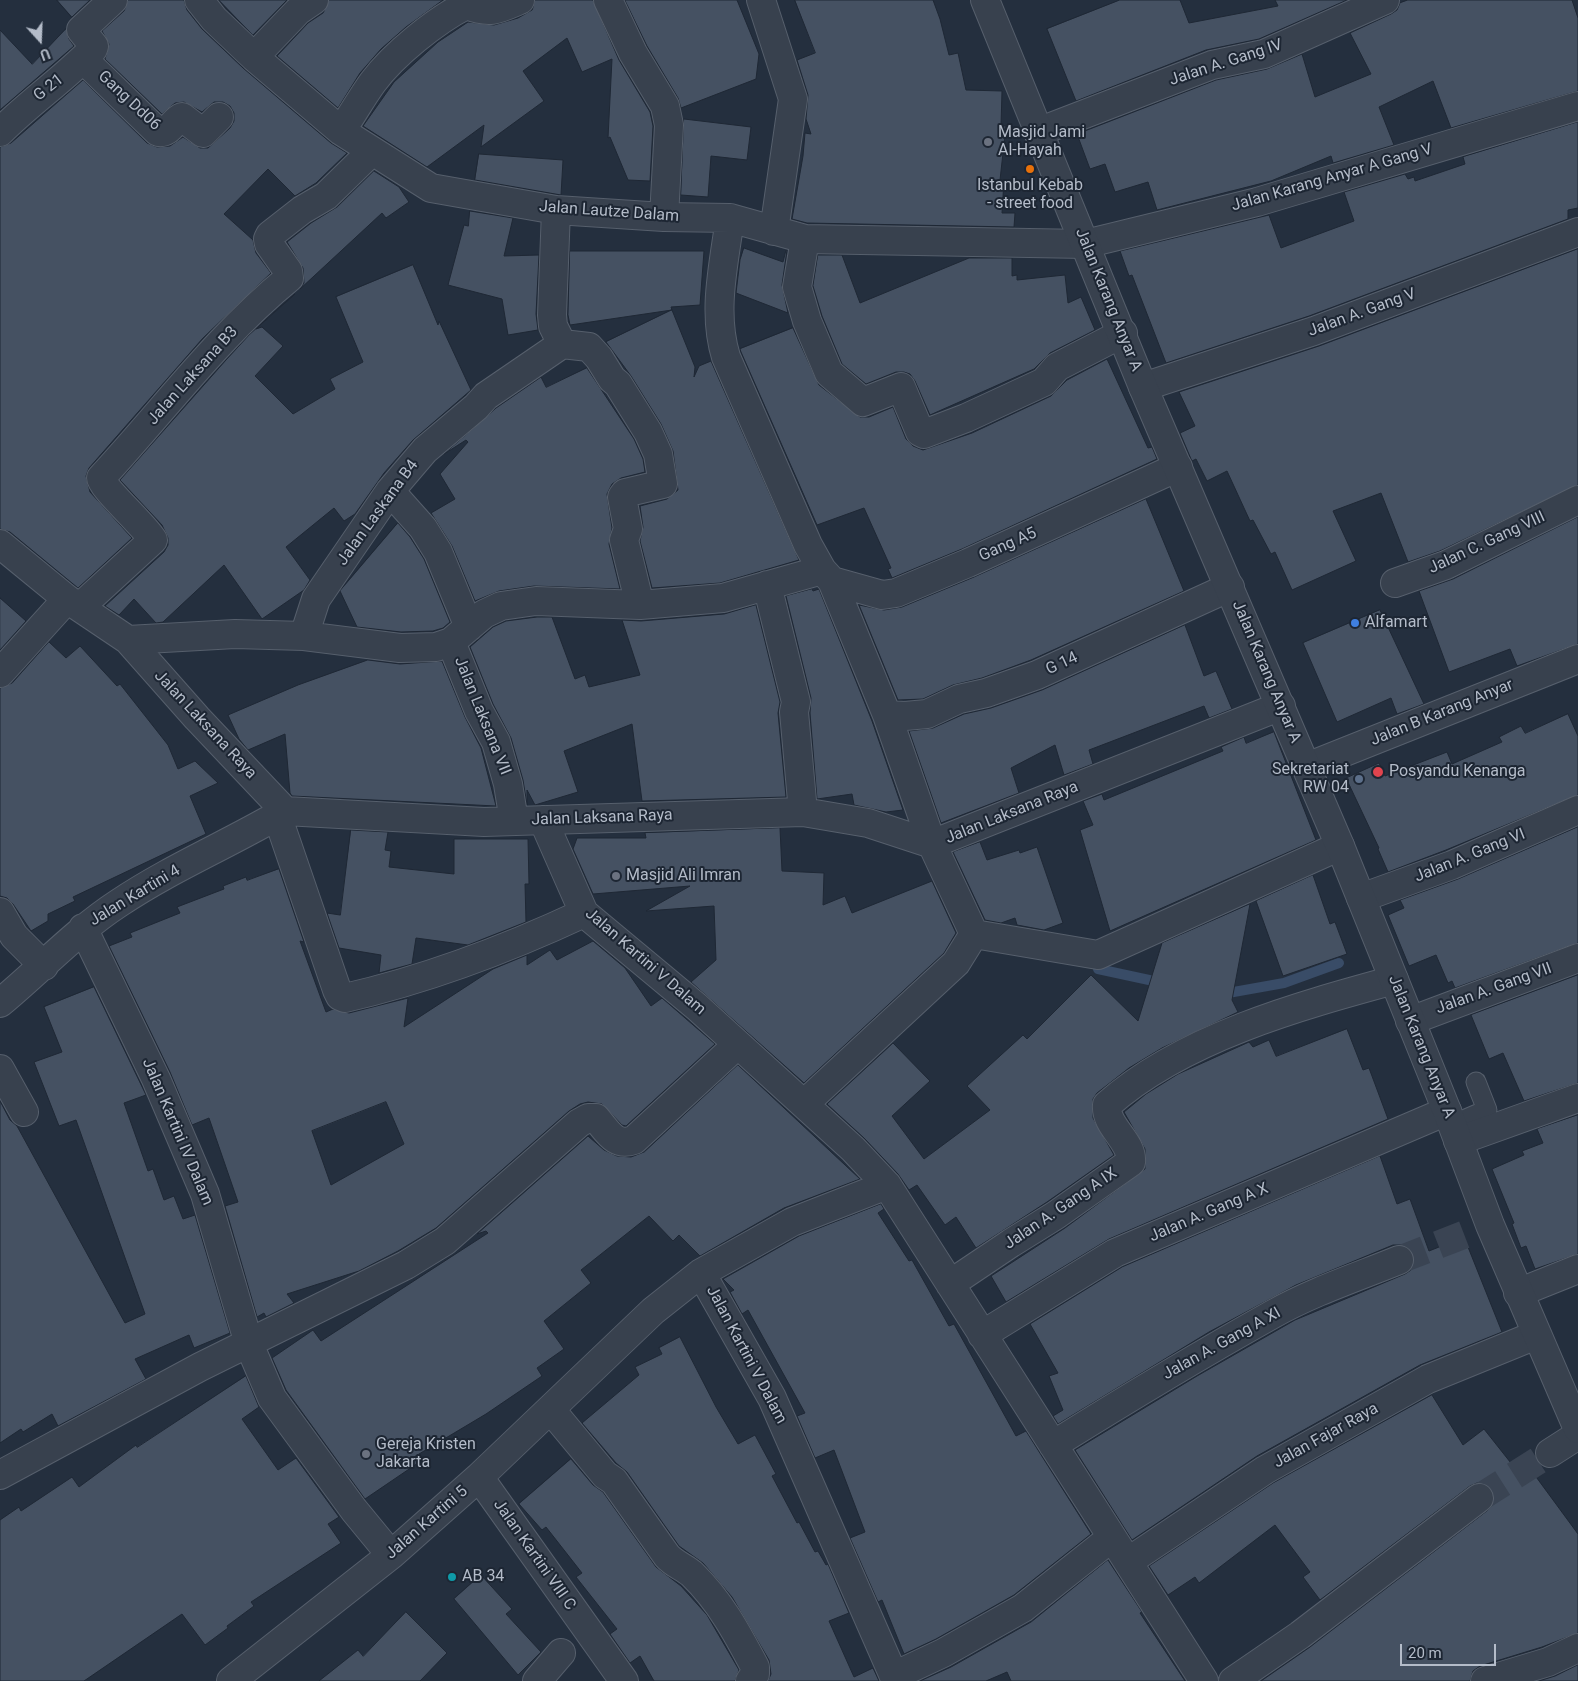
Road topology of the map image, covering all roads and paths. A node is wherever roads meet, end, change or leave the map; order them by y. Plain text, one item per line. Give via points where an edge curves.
1 (112, 0) edge
2 (199, 0) edge
3 (314, 0) edge
4 (520, 0) edge
5 (608, 0) edge
6 (762, 0) edge
7 (985, 0) edge
8 (1385, 0) edge
9 (254, 57) junction
10 (83, 59) junction
11 (1578, 106) edge
12 (219, 117) dead end
13 (341, 131) junction
14 (0, 132) edge
15 (1038, 132) junction
16 (371, 152) junction
17 (556, 210) junction
18 (664, 217) junction
19 (730, 218) junction
20 (774, 231) junction
21 (1578, 232) edge
22 (805, 239) junction
23 (1085, 244) junction
24 (1123, 333) junction
25 (562, 344) junction
26 (1143, 387) junction
27 (1178, 467) junction
28 (390, 491) junction
29 (1578, 500) edge
30 (0, 544) edge
31 (827, 575) junction
32 (1395, 582) dead end
33 (767, 585) junction
34 (1230, 587) junction
35 (74, 603) junction
36 (640, 605) junction
37 (460, 634) junction
38 (304, 636) junction
39 (128, 640) junction
40 (1578, 659) edge
41 (0, 673) edge
42 (1281, 706) junction
43 (887, 715) junction
44 (1307, 767) junction
45 (1578, 810) edge
46 (802, 812) junction
47 (281, 813) junction
48 (543, 820) junction
49 (514, 821) junction
50 (932, 844) junction
51 (1340, 846) junction
52 (1361, 898) junction
53 (0, 912) edge
54 (584, 913) junction
55 (83, 928) junction
56 (974, 934) junction
57 (1578, 958) edge
58 (44, 966) junction
59 (1394, 980) junction
60 (0, 1003) edge
61 (1410, 1021) junction
62 (737, 1045) junction
63 (0, 1068) edge
64 (1476, 1082) dead end
65 (1578, 1098) edge
66 (804, 1104) junction
67 (24, 1112) dead end
68 (1452, 1125) junction
69 (887, 1185) junction
70 (1399, 1260) tunnel mouth
71 (1578, 1269) edge
72 (701, 1273) junction
73 (950, 1284) junction
74 (1518, 1293) junction
75 (982, 1335) junction
76 (1536, 1335) junction
77 (249, 1344) junction
78 (1572, 1399) edge
79 (551, 1410) junction
80 (1578, 1429) edge
81 (1578, 1435) edge
82 (1053, 1445) junction
83 (1550, 1453) tunnel mouth
84 (0, 1475) edge
85 (479, 1477) junction
86 (1479, 1498) tunnel mouth
87 (1112, 1538) junction
88 (391, 1555) junction
89 (1129, 1561) junction
90 (1578, 1648) edge
91 (562, 1653) dead end
92 (895, 1678) edge
93 (231, 1681) edge
94 (537, 1681) edge
95 (624, 1681) edge
96 (750, 1681) edge
97 (1204, 1681) edge
98 (1233, 1681) edge
99 (1485, 1681) edge

1 - 10 street via 82,28 94,46
2 - 9 street, Jalan Lautze Dalam
3 - 9 street via 298,11
4 - 13 street via 497,10 482,11 466,5 453,12 386,66
5 - 18 street via 665,106 669,125
6 - 20 street via 793,99
7 - 15 street, Jalan Karang Anyar A
8 - 15 street, Jalan A. Gang IV via 1264,54 1212,65
9 - 13 street, Jalan Lautze Dalam
10 - 12 street, Gang Dd06 via 158,132 167,131 182,117 203,133
10 - 14 street, G 21
11 - 23 street, Jalan Karang Anyar A Gang V via 1257,202
13 - 16 street, Jalan Lautze Dalam
15 - 23 street, Jalan Karang Anyar A
16 - 17 street, Jalan Lautze Dalam via 431,188
16 - 35 street, Jalan Laksana B3 via 326,196 302,210 270,236 269,244 288,271 289,278 209,355 101,478 153,540
17 - 18 street, Jalan Lautze Dalam
17 - 25 street via 552,314 553,326
18 - 19 street, Jalan Lautze Dalam
19 - 20 street, Jalan Lautze Dalam
19 - 31 street via 719,305 722,343 808,544
20 - 22 street, Jalan Lautze Dalam
21 - 26 street, Jalan A. Gang V via 1314,331
22 - 23 street, Jalan Lautze Dalam
22 - 24 street via 797,286 807,321 829,373 862,402 901,387 920,432 924,434 1044,382 1056,367
23 - 24 street, Jalan Karang Anyar A
24 - 26 street, Jalan Karang Anyar A
25 - 28 street, Jalan Laskana B4 via 486,396 425,450
25 - 36 street via 589,347 594,351 648,432 658,454 663,484 625,493 622,497 628,529 624,540
26 - 27 street, Jalan Karang Anyar A
27 - 31 street, Gang A5 via 896,593 882,595
27 - 34 street, Jalan Karang Anyar A
28 - 37 street, Jalan Laksana VII via 423,528 438,552
28 - 38 street, Jalan Laskana B4 via 316,599
29 - 32 street, Jalan C. Gang VIII via 1446,565
30 - 35 street, Jalan Laksana Raya
31 - 33 street
31 - 43 street
33 - 36 street via 723,598
33 - 46 street via 796,702 794,712
34 - 42 street, Jalan Karang Anyar A
34 - 43 street, G 14 via 1037,675 959,699 927,714
35 - 39 street, Jalan Laksana Raya
35 - 41 street
36 - 37 street via 529,602 501,606 484,614
37 - 38 street via 436,647 419,649
37 - 49 street, Jalan Laksana VII via 479,711 496,742
38 - 39 street via 235,634
39 - 47 street, Jalan Laksana Raya
40 - 44 street, Jalan B Karang Anyar
42 - 44 street, Jalan Karang Anyar A
42 - 50 street, Jalan Laksana Raya
43 - 50 street
44 - 51 street, Jalan Karang Anyar A
45 - 52 street, Jalan A. Gang VI via 1452,865
46 - 48 street, Jalan Laksana Raya
46 - 50 street, Jalan Laksana Raya via 868,823
47 - 49 street, Jalan Laksana Raya
47 - 54 street via 337,990 345,998 416,980 528,939
47 - 55 street, Jalan Kartini 4 via 120,902
48 - 49 street, Jalan Laksana Raya
48 - 54 street, Jalan Kartini V Dalam
50 - 56 street
51 - 52 street, Jalan Karang Anyar A
51 - 56 street via 1098,955
52 - 59 street, Jalan Karang Anyar A
53 - 58 street via 14,936
54 - 62 street, Jalan Kartini V Dalam via 697,1007
55 - 58 street, Jalan Kartini 4
55 - 77 street, Jalan Kartini IV Dalam via 156,1079 204,1194
56 - 66 street via 956,963
57 - 61 street, Jalan A. Gang VII
58 - 60 street, Jalan Kartini 4
59 - 61 street, Jalan Karang Anyar A
59 - 73 street, Jalan A. Gang A IX via 1292,1009 1235,1030 1175,1059 1120,1093 1107,1105 1106,1111 1130,1153 1131,1162
61 - 68 street, Jalan Karang Anyar A
62 - 66 street, Jalan Kartini V Dalam
62 - 77 street via 634,1140 625,1143 615,1141 596,1118 588,1118 445,1241 406,1265
63 - 67 street
64 - 68 lane via 1487,1110
65 - 68 street, Jalan A. Gang A X
66 - 69 street, Jalan Kartini V Dalam
68 - 74 street, Jalan Karang Anyar A via 1483,1227
68 - 75 street, Jalan A. Gang A X via 1115,1253
69 - 72 street, Jalan Kartini V Dalam via 792,1222
69 - 73 street, Jalan Kartini V Dalam
70 - 82 street, Jalan A. Gang A XI via 1273,1314 1202,1353
71 - 74 street
72 - 79 street, Jalan Kartini 5 via 653,1311
72 - 92 street, Jalan Kartini V Dalam via 772,1398
73 - 75 street, Jalan Kartini V Dalam
74 - 76 street, Jalan Karang Anyar A
75 - 82 street, Jalan Kartini V Dalam
76 - 78 street, Jalan Karang Anyar A
76 - 89 street, Jalan Fajar Raya via 1419,1384 1265,1470
77 - 84 street
77 - 88 street, Jalan Kartini IV Dalam via 272,1398
78 - 80 street, Jalan Karang Anyar A
79 - 85 street, Jalan Kartini 5
79 - 96 street via 605,1475 614,1481 667,1556 690,1573 727,1615 755,1667 756,1674
81 - 83 street
82 - 87 street, Jalan Kartini V Dalam
85 - 88 street, Jalan Kartini 5
85 - 95 street, Jalan Kartini VIII C
86 - 98 street via 1300,1635
87 - 89 street, Jalan Kartini V Dalam
87 - 92 street via 1023,1608
88 - 93 street, Jalan Kartini 5
89 - 97 street, Jalan Kartini V Dalam
90 - 99 street via 1548,1662
91 - 94 street

